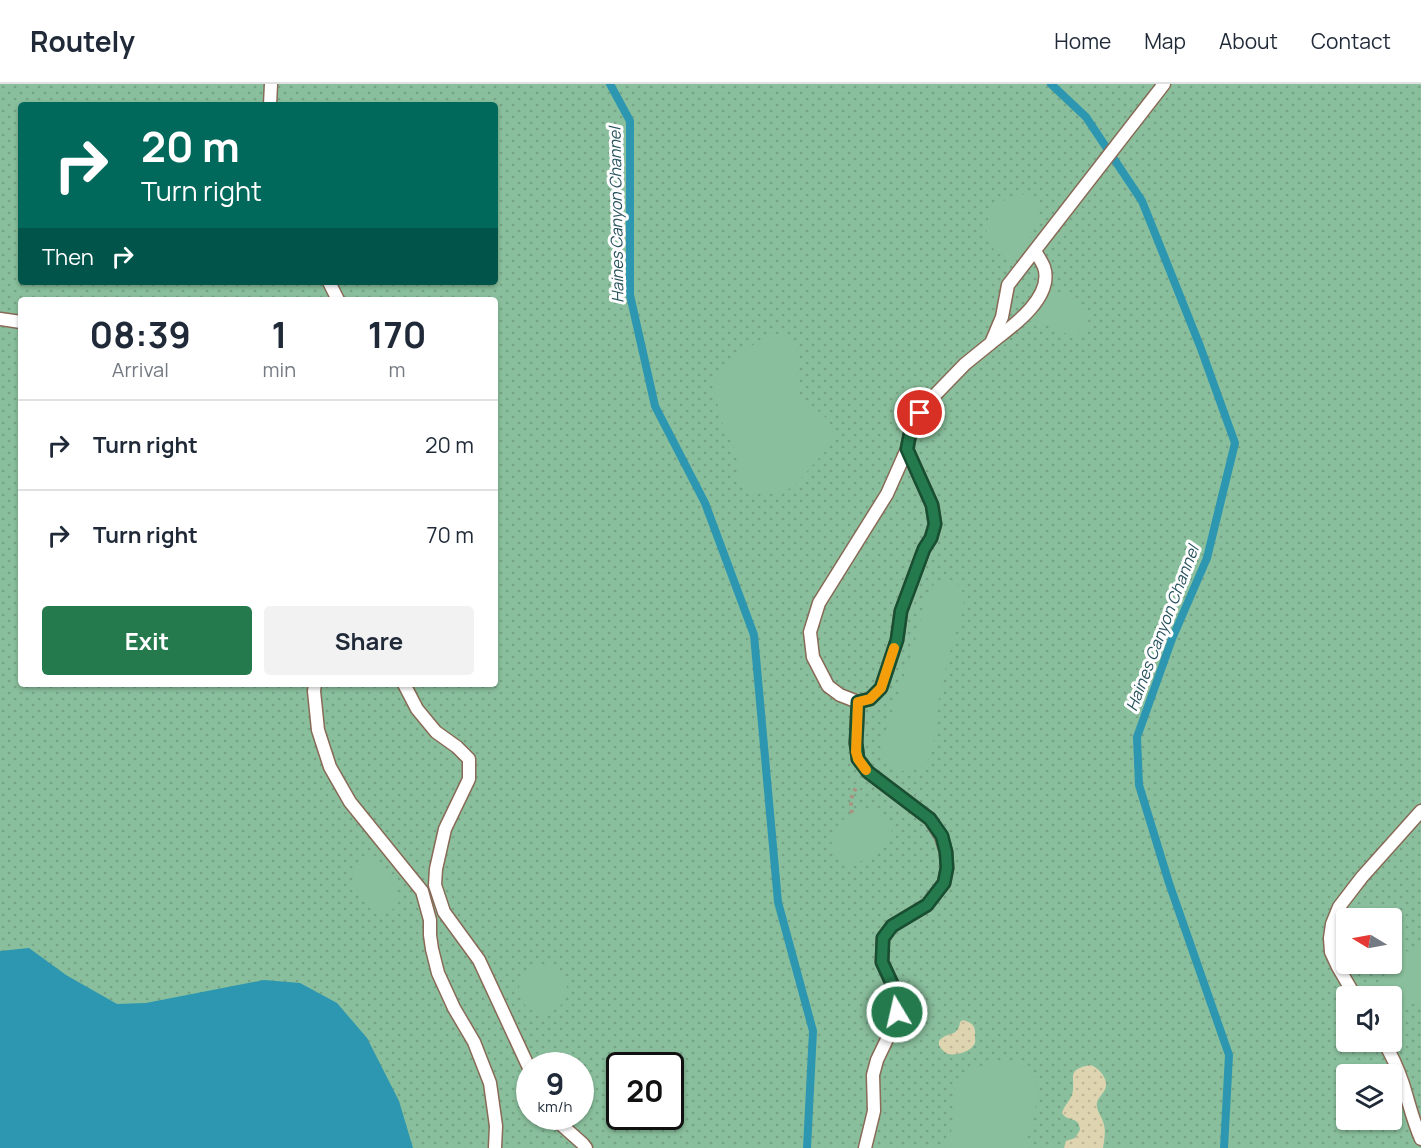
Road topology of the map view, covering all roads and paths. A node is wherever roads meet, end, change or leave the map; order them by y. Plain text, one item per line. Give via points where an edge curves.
1 (272, 84) edge
2 (1163, 85) edge
3 (270, 102) edge
4 (1035, 251) junction
5 (0, 319) edge
6 (18, 322) edge
7 (991, 343) junction
8 (907, 449) junction
9 (315, 687) edge
10 (406, 687) edge
11 (858, 702) junction
12 (1421, 811) edge
13 (1349, 986) edge
14 (522, 1052) edge
15 (1390, 1052) edge
16 (568, 1130) edge
17 (1421, 1139) edge
18 (495, 1148) edge
19 (586, 1148) edge
20 (865, 1148) edge

1 - 3 lane
2 - 4 lane
4 - 7 lane via 1008,285 1002,317
4 - 7 lane via 1045,268 1045,288 1016,324
5 - 6 lane
7 - 8 lane via 965,364 920,413 911,429
8 - 11 lane via 932,505 935,524 901,611 897,640 881,688 870,699
8 - 11 lane via 887,494 819,603 810,632 813,657 828,686
9 - 18 lane via 318,730 330,767 350,802 422,891 438,973 474,1042 490,1083
10 - 14 lane via 436,732 469,759 469,779 446,829 435,885 444,912 479,960
11 - 20 lane via 858,759 868,772 930,819 942,836 947,868 944,883 927,905 892,926 883,938 882,962 894,988 897,1012 873,1075 874,1111
12 - 13 lane via 1362,877 1339,907 1332,924 1331,952
15 - 17 lane
16 - 19 lane

